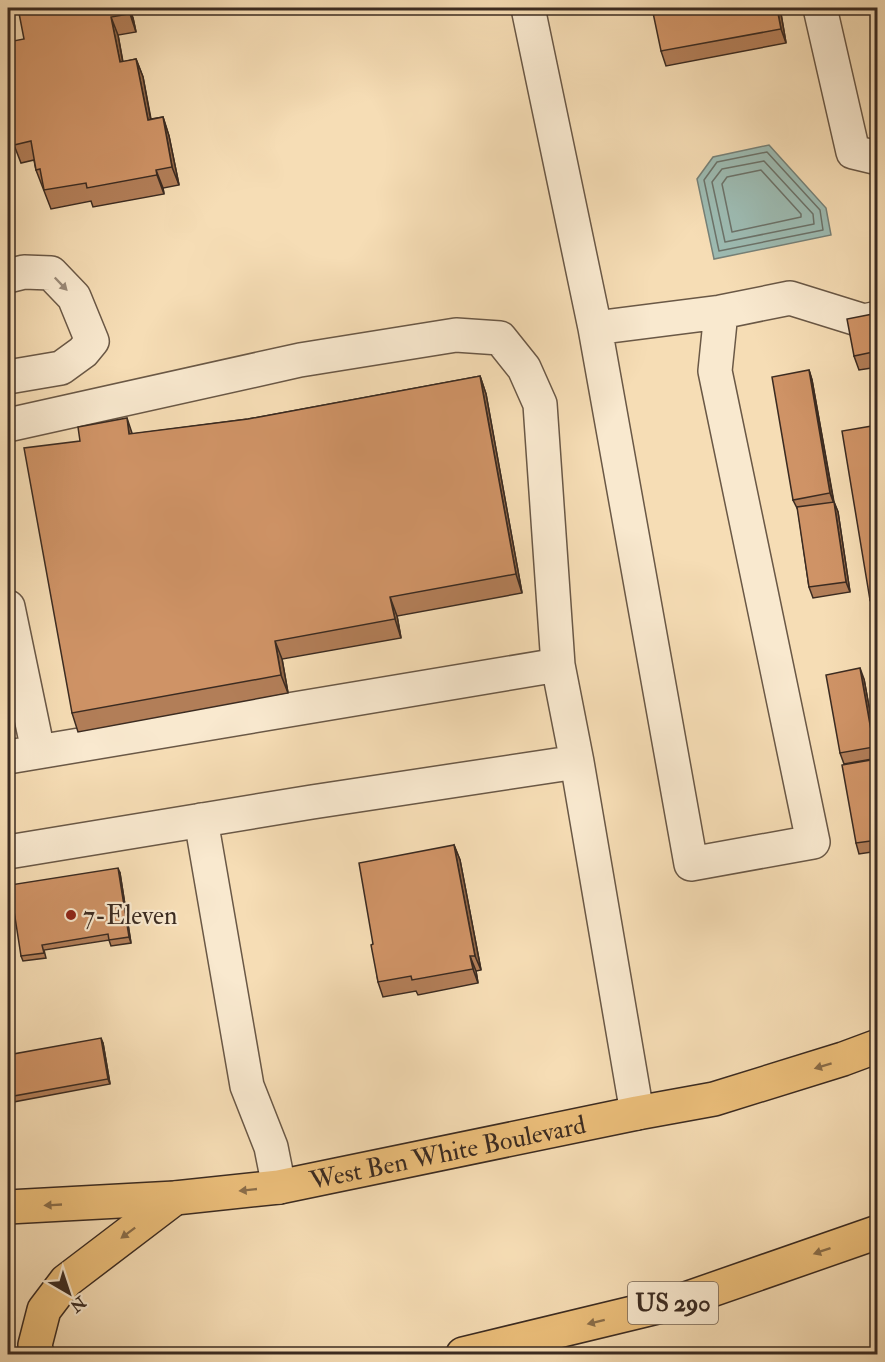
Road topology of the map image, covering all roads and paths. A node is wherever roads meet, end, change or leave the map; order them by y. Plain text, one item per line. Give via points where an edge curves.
1 (528, 8) edge
2 (820, 8) edge
3 (878, 158) edge
4 (8, 276) edge
5 (721, 312) junction
6 (878, 318) edge
7 (595, 328) junction
8 (8, 377) edge
9 (8, 425) edge
10 (8, 607) edge
11 (558, 665) junction
12 (22, 754) edge
13 (577, 762) junction
14 (201, 820) junction
15 (8, 852) edge
16 (878, 1046) edge
17 (637, 1113) junction
18 (279, 1187) junction
19 (175, 1198) junction
20 (8, 1207) edge
21 (878, 1232) edge
22 (36, 1350) edge
23 (463, 1354) edge

1 - 7 lane
2 - 3 lane via 853,152
4 -> 8 lane via 51,273 74,297 92,341 61,368
5 - 6 lane via 790,298 864,321
5 - 7 lane
5 - 7 lane via 715,370 813,842 691,864
9 - 11 lane via 300,360 456,334 500,338 524,368 540,404
10 - 12 lane
11 - 12 lane
11 - 13 lane
13 - 14 lane
13 - 17 lane
14 - 15 lane
14 - 18 lane via 247,1086 271,1147
16 -> 17 main road, West Ben White Boulevard via 714,1099
17 - 18 main road, West Ben White Boulevard
18 -> 19 main road, West Ben White Boulevard
19 -> 20 main road, West Ben White Boulevard
19 -> 22 main road via 66,1281 44,1310
21 -> 23 main road, US 290 via 674,1303

